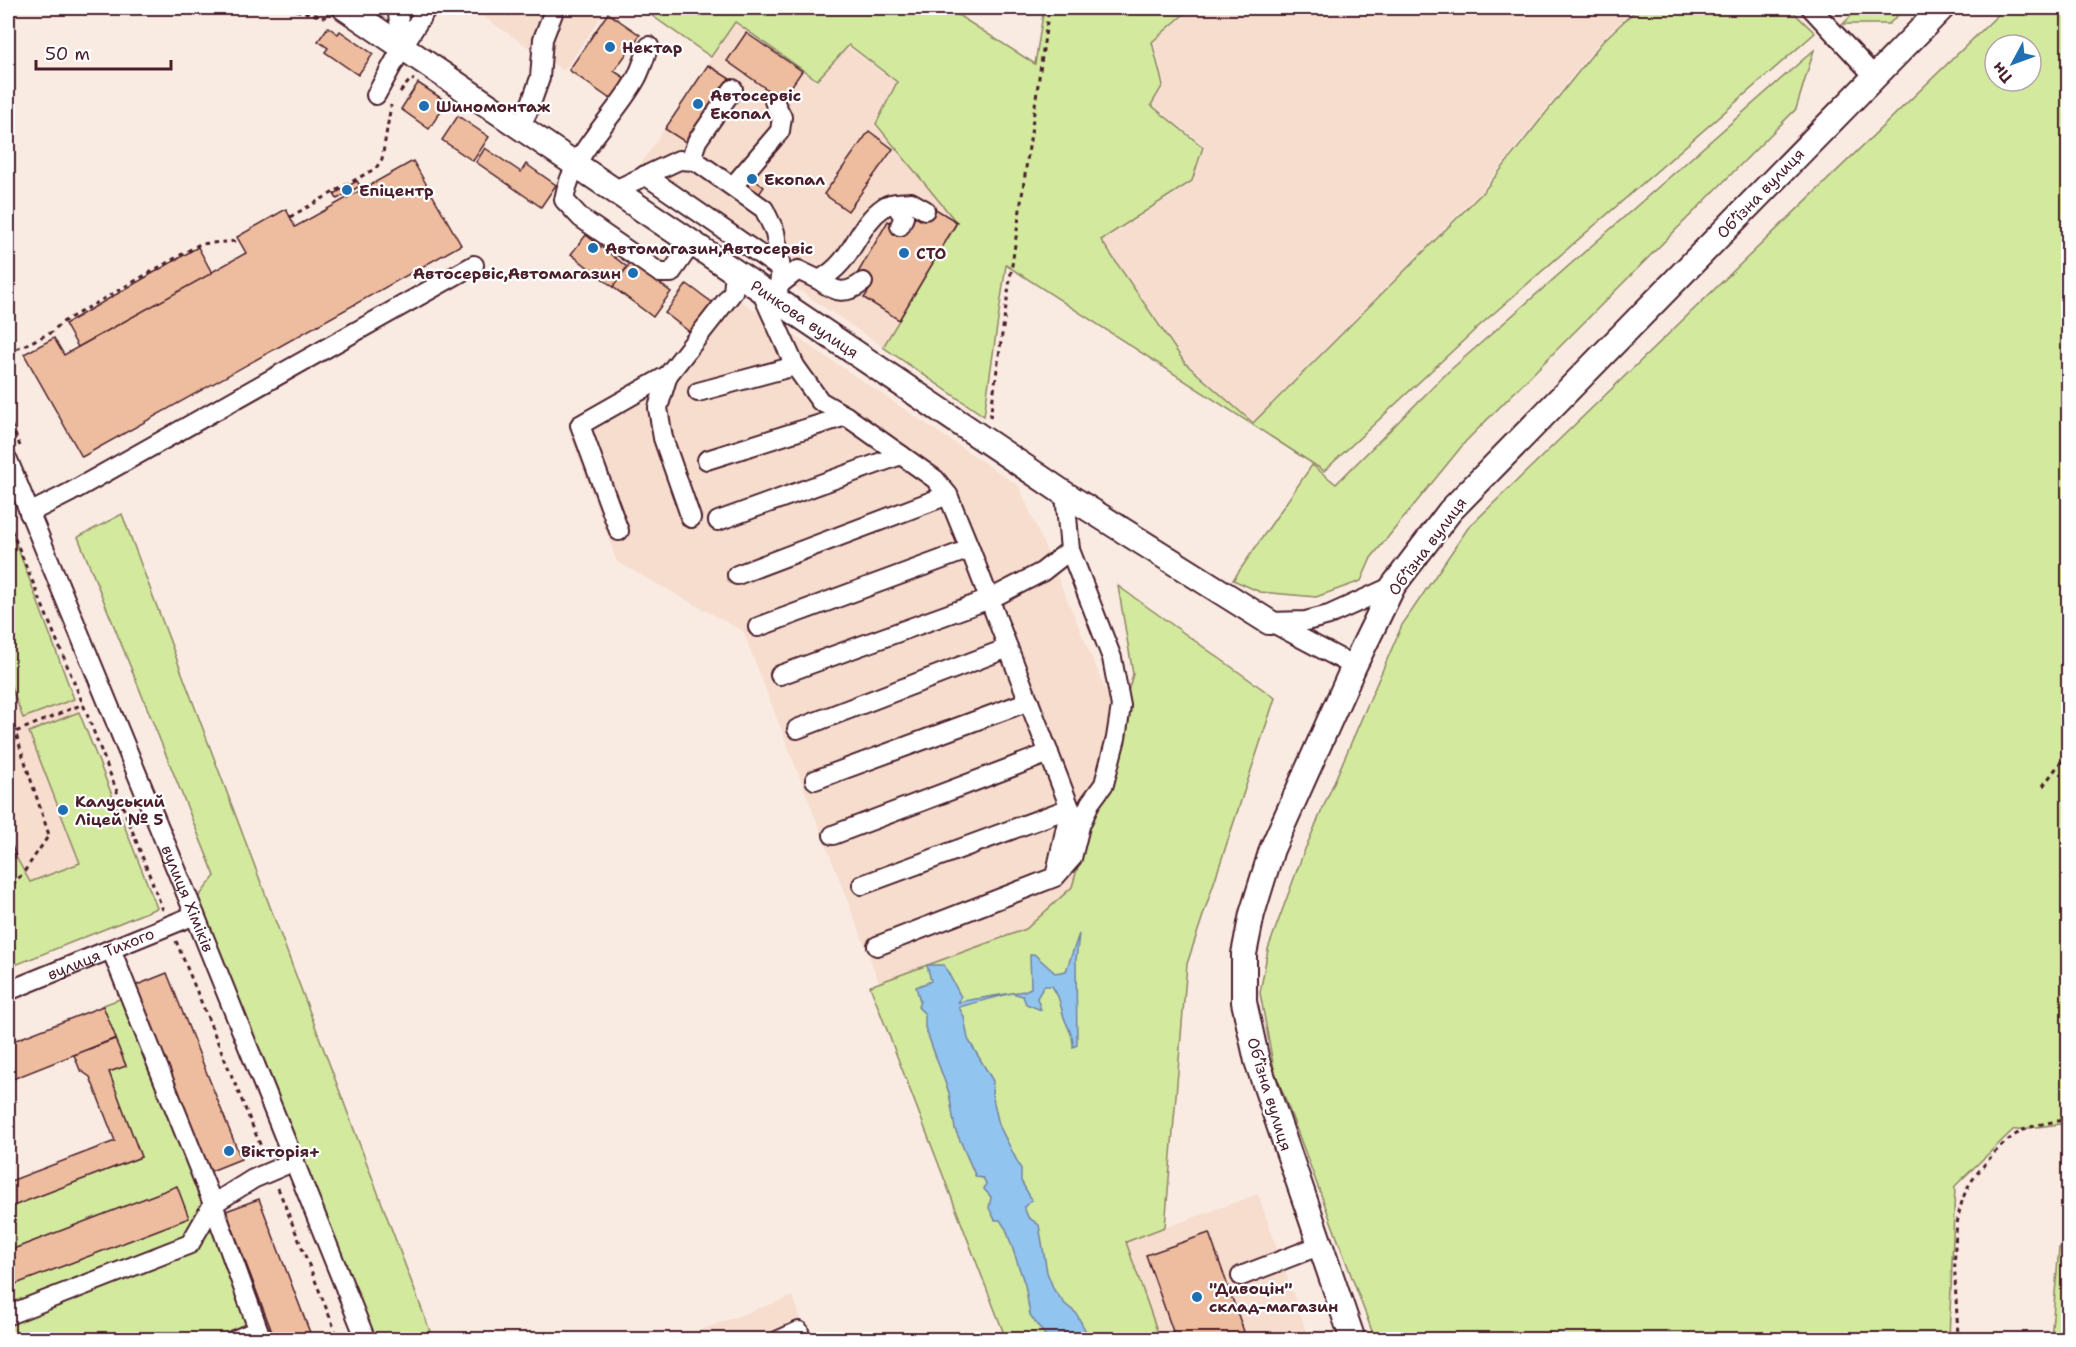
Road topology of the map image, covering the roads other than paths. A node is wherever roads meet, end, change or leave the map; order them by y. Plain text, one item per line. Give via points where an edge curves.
1 (345, 8) edge
2 (397, 8) edge
3 (427, 8) edge
4 (555, 8) edge
5 (1810, 8) edge
6 (1942, 8) edge
7 (403, 46) junction
8 (649, 46) dead end
9 (1874, 76) junction
10 (733, 89) dead end
11 (383, 99) road end
12 (774, 100) dead end
13 (520, 127) junction
14 (688, 160) junction
15 (576, 165) junction
16 (645, 175) junction
17 (733, 186) junction
18 (613, 191) junction
19 (891, 204) junction
20 (925, 210) dead end
21 (900, 226) dead end
22 (692, 243) junction
23 (474, 265) dead end
24 (735, 272) junction
25 (819, 280) junction
26 (863, 282) dead end
27 (774, 286) junction
28 (795, 366) junction
29 (668, 375) junction
30 (699, 392) dead end
31 (846, 416) junction
32 (901, 455) junction
33 (8, 460) edge
34 (707, 460) dead end
35 (1065, 494) junction
36 (948, 495) junction
37 (29, 513) junction
38 (690, 518) dead end
39 (718, 521) dead end
40 (619, 531) dead end
41 (970, 549) junction
42 (1070, 550) junction
43 (737, 575) dead end
44 (1393, 586) junction
45 (990, 599) junction
46 (1269, 622) junction
47 (758, 627) dead end
48 (1008, 648) junction
49 (1354, 666) junction
50 (780, 675) dead end
51 (1029, 701) junction
52 (797, 729) dead end
53 (1049, 753) junction
54 (815, 780) dead end
55 (1070, 808) junction
56 (833, 835) dead end
57 (1055, 877) junction
58 (862, 885) dead end
59 (195, 915) junction
60 (877, 946) dead end
61 (111, 949) junction
62 (8, 991) edge
63 (295, 1161) junction
64 (213, 1204) junction
65 (1321, 1245) junction
66 (1241, 1276) dead end
67 (8, 1315) edge
68 (800, 1331) dead end
69 (260, 1335) edge
70 (234, 1340) edge
71 (366, 1340) edge
72 (779, 1340) edge
73 (1353, 1340) edge

1 - 7 main road, Ринкова вулиця
2 - 7 street
3 - 7 street
4 - 13 street via 543,39 540,78
5 - 9 street
6 - 9 main road, Обʼїзна вулиця
7 - 11 street
7 - 13 main road, Ринкова вулиця
8 - 15 street via 638,76
9 - 44 main road, Обʼїзна вулиця via 1450,511
10 - 14 street
12 - 17 street via 782,117 780,131
13 - 15 main road, Ринкова вулиця
14 - 16 street
14 - 17 street
15 - 18 main road, Ринкова вулиця
15 - 22 street via 564,200 581,218 660,273 670,273
16 - 18 street
16 - 27 street
17 - 27 street via 764,209 776,232
18 - 22 main road, Ринкова вулиця
19 - 20 street via 911,202
19 - 21 street via 904,218
19 - 25 street via 869,222 843,263
22 - 24 main road, Ринкова вулиця
23 - 37 street
24 - 27 main road, Ринкова вулиця
24 - 29 street via 733,292
25 - 26 street via 837,291 852,291
25 - 27 street via 798,270
27 - 28 street
27 - 35 main road, Ринкова вулиця
28 - 30 street
28 - 31 street via 820,401
29 - 38 street via 658,408 661,428
29 - 40 street via 580,425
31 - 32 street
31 - 34 street
32 - 36 street via 935,479
32 - 39 street
33 - 37 street, вулиця Хіміків
35 - 42 street
35 - 46 main road, Ринкова вулиця
36 - 41 street
36 - 43 street
37 - 59 street, вулиця Хіміків
41 - 45 street
41 - 47 street
42 - 45 street via 1041,573
42 - 57 street via 1112,658 1121,706 1104,784 1080,826 1072,858
44 - 46 street via 1329,615 1306,621
44 - 49 main road, Обʼїзна вулиця
45 - 48 street
45 - 50 street
46 - 49 street, Ринкова вулиця
48 - 51 street
48 - 52 street
49 - 65 main road, Обʼїзна вулиця via 1272,849 1244,954 1244,1002 1257,1061
51 - 53 street
51 - 54 street
53 - 55 street
53 - 56 street
55 - 57 street
55 - 58 street
57 - 60 street
59 - 61 street, вулиця Тихого
59 - 63 street, вулиця Хіміків
61 - 62 street, вулиця Тихого
61 - 64 street
63 - 64 street via 253,1179
63 - 71 street, вулиця Хіміків
64 - 67 street via 190,1244
64 - 69 street
65 - 66 street
65 - 73 main road, Обʼїзна вулиця
68 - 72 street
69 - 70 street

